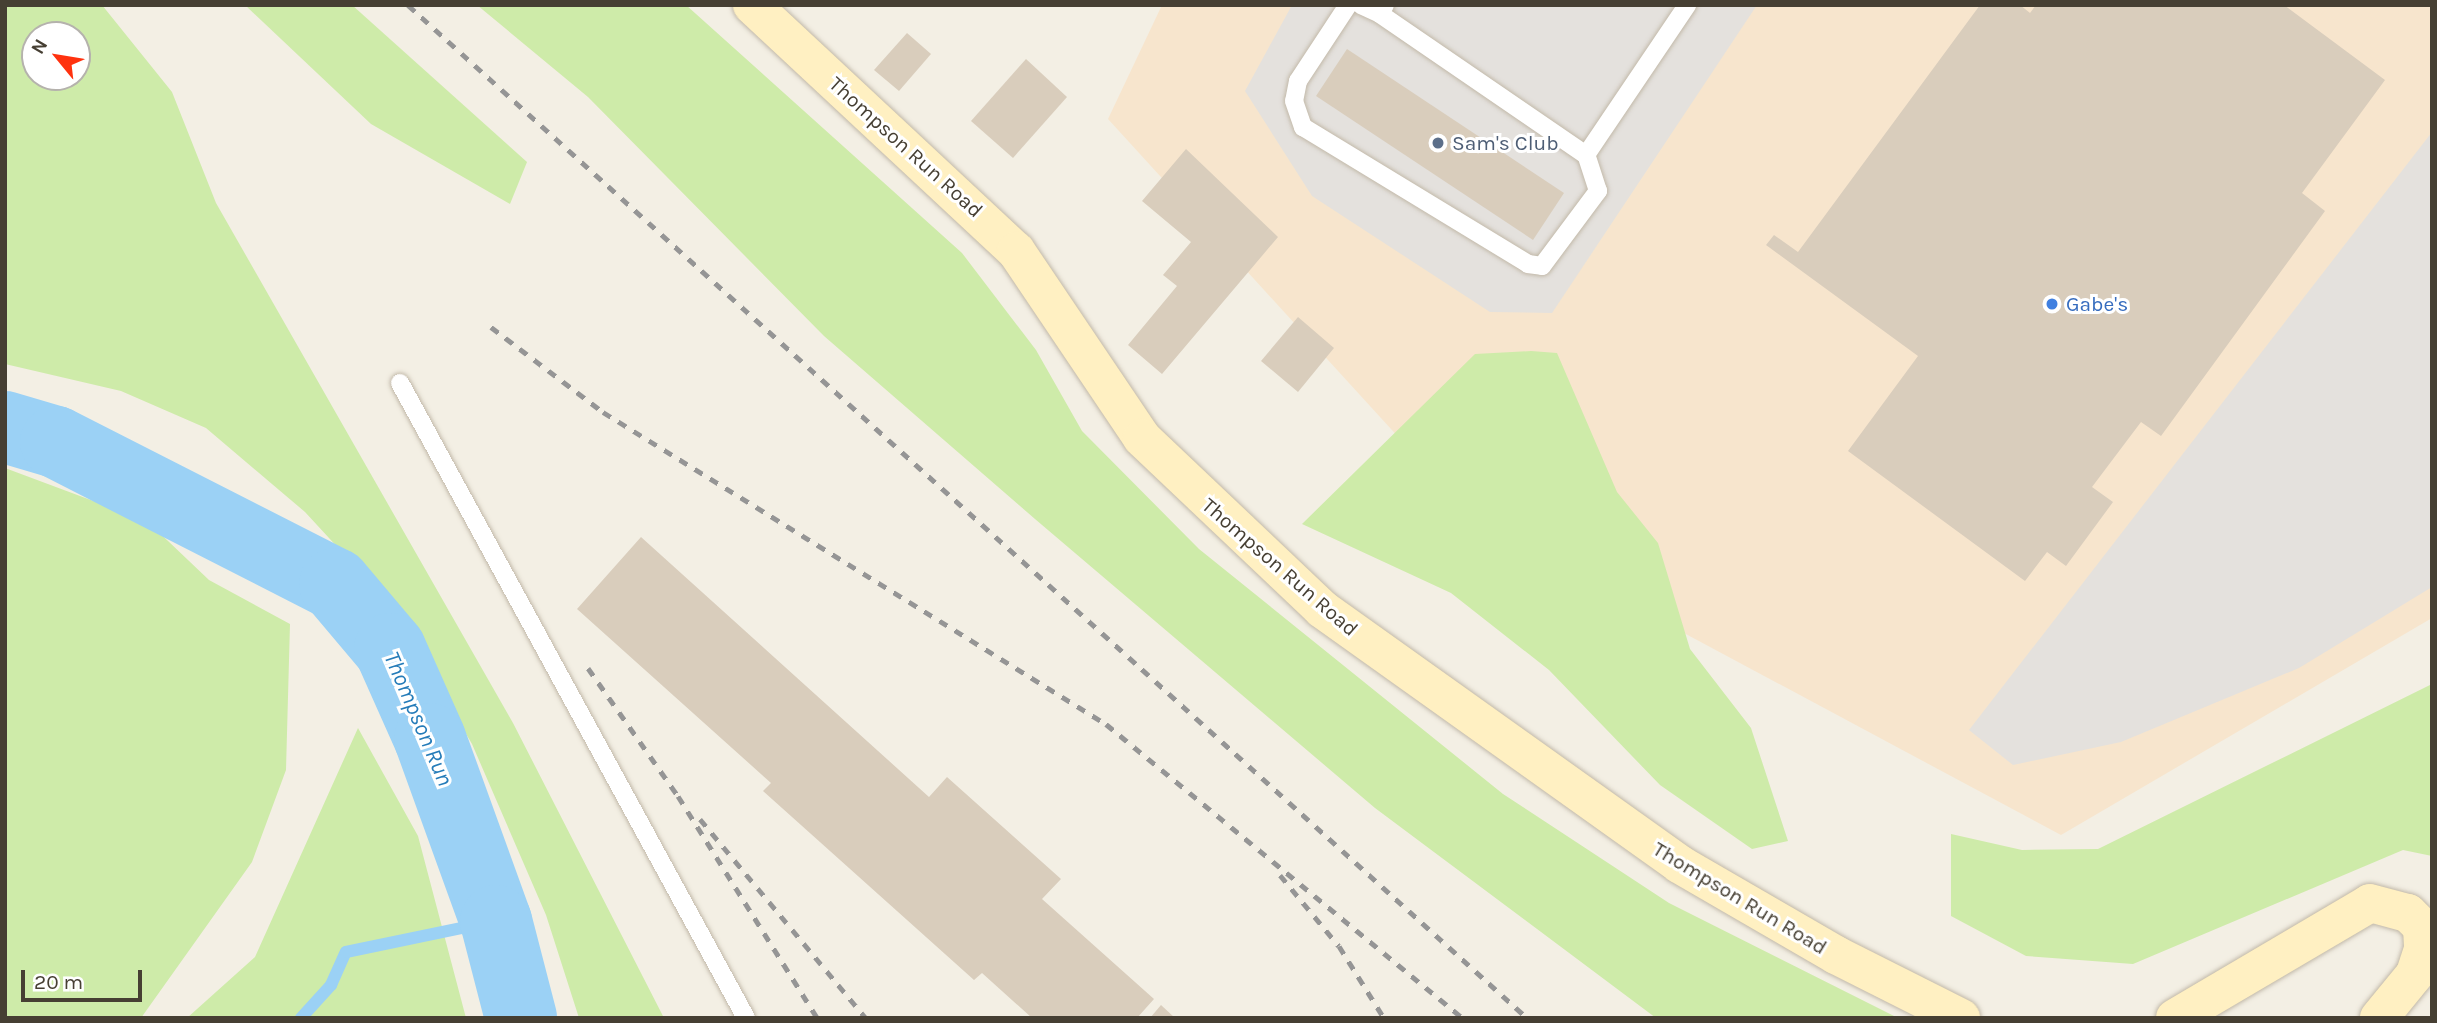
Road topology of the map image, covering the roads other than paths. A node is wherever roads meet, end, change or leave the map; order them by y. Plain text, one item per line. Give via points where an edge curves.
1 (752, 5) edge
2 (1348, 5) edge
3 (1361, 5) edge
4 (1687, 5) edge
5 (1382, 10) edge
6 (1587, 155) junction
7 (400, 383) dead end
8 (746, 1018) edge
9 (1961, 1018) edge
10 (2175, 1018) edge
11 (2379, 1018) edge

1 - 9 street, Thompson Run Road via 1016,251 1142,438 1322,609 1679,864 1836,955
2 - 6 lane via 1298,81 1294,101 1304,127 1315,134 1528,264 1542,266 1598,191
3 - 5 lane
4 - 6 lane
5 - 6 lane
7 - 8 lane
10 - 11 street via 2370,903 2408,913 2422,927 2423,948 2415,974

